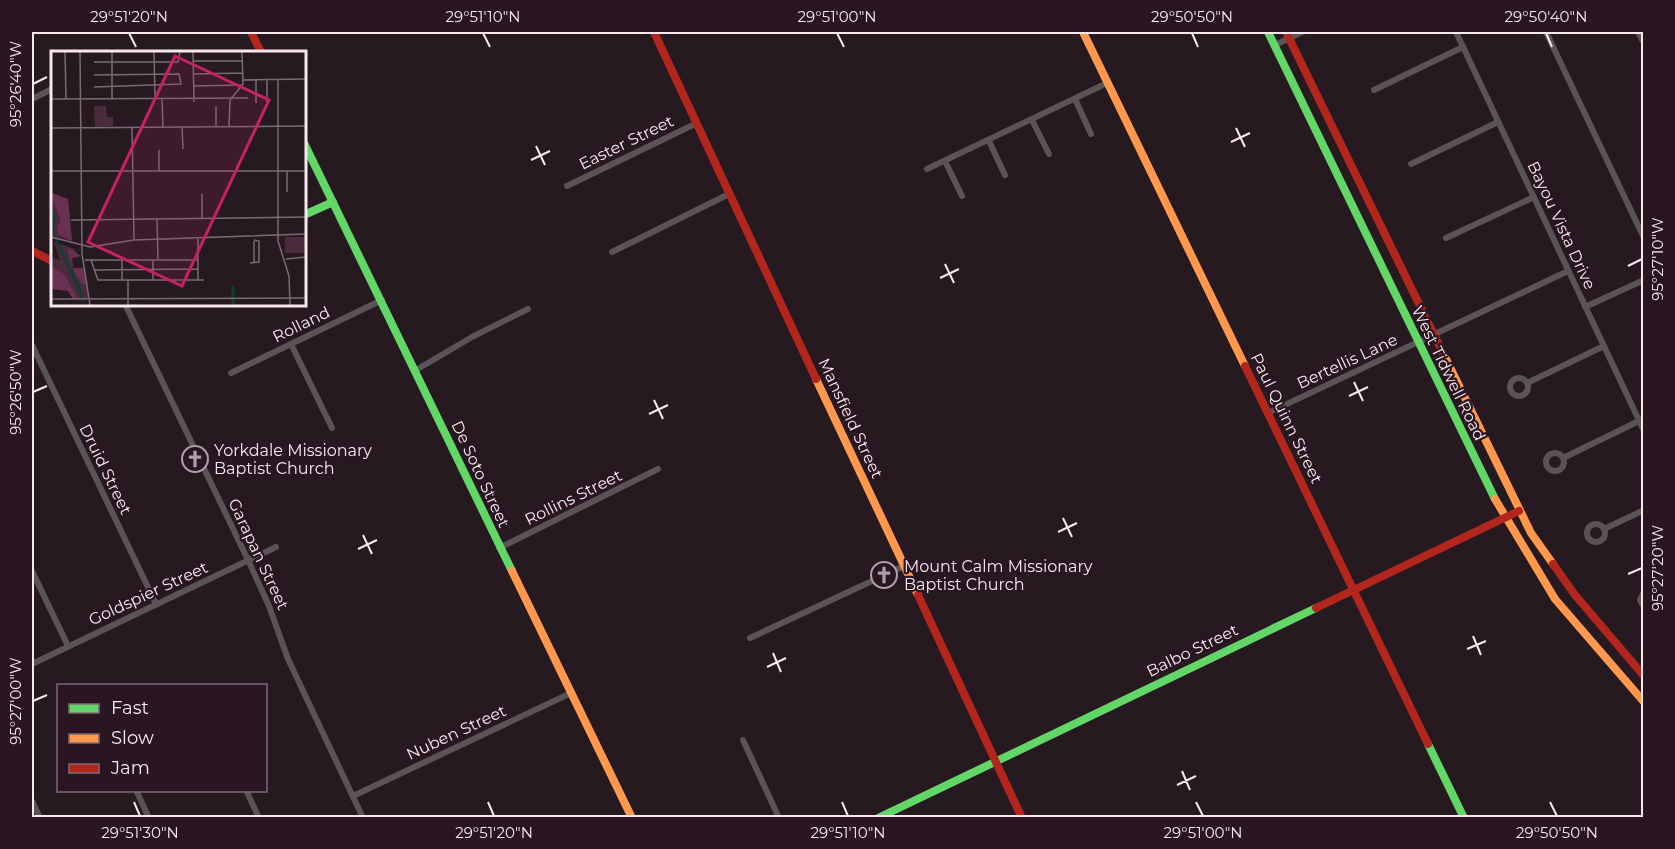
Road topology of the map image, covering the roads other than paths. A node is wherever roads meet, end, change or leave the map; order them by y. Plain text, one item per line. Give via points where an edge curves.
1 (251, 32) edge
2 (654, 32) edge
3 (1083, 32) edge
4 (1268, 32) edge
5 (1302, 32) edge
6 (1456, 32) edge
7 (1546, 32) edge
8 (1638, 32) edge
9 (1288, 35) edge
10 (1644, 43) edge
11 (1275, 45) junction
12 (1463, 47) junction
13 (260, 51) edge
14 (1107, 83) junction
15 (51, 90) edge
16 (1374, 90) dead end
17 (32, 99) edge
18 (1075, 99) junction
19 (1032, 120) junction
20 (1498, 122) junction
21 (696, 123) junction
22 (1091, 134) dead end
23 (989, 141) junction
24 (306, 147) edge
25 (1049, 154) dead end
26 (945, 161) junction
27 (1412, 164) dead end
28 (927, 169) dead end
29 (1005, 176) dead end
30 (1361, 185) junction
31 (567, 186) dead end
32 (1346, 193) junction
33 (729, 194) junction
34 (963, 196) dead end
35 (1534, 197) junction
36 (333, 202) junction
37 (306, 214) edge
38 (1446, 238) dead end
39 (1644, 238) edge
40 (32, 251) edge
41 (612, 252) dead end
42 (51, 260) edge
43 (1568, 270) junction
44 (1644, 280) edge
45 (383, 300) junction
46 (126, 306) edge
47 (1586, 307) junction
48 (528, 309) dead end
49 (1433, 336) junction
50 (1418, 343) junction
51 (291, 344) junction
52 (32, 345) edge
53 (1604, 346) junction
54 (416, 370) junction
55 (231, 373) dead end
56 (1527, 383) dead end
57 (1268, 413) junction
58 (1639, 421) junction
59 (332, 428) dead end
60 (1644, 431) edge
61 (1563, 458) dead end
62 (658, 469) dead end
63 (1644, 510) edge
64 (1519, 512) junction
65 (1504, 519) junction
66 (1604, 529) dead end
67 (276, 547) dead end
68 (499, 548) junction
69 (248, 560) junction
70 (904, 566) junction
71 (32, 571) edge
72 (1353, 589) junction
73 (1644, 592) edge
74 (156, 604) junction
75 (1644, 607) edge
76 (1602, 628) junction
77 (750, 638) dead end
78 (1590, 638) junction
79 (68, 646) junction
80 (32, 664) edge
81 (1644, 676) edge
82 (571, 693) junction
83 (1644, 702) edge
84 (742, 740) dead end
85 (995, 762) junction
86 (137, 792) edge
87 (247, 792) edge
88 (353, 796) junction
89 (32, 801) edge
90 (40, 818) edge
91 (149, 818) edge
92 (259, 818) edge
93 (363, 818) edge
94 (632, 818) edge
95 (779, 818) edge
96 (878, 818) edge
97 (1022, 818) edge
98 (1464, 818) edge

1 - 13 street
2 - 21 street, Mansfield Street
3 - 14 street, Paul Quinn Street
4 - 11 street, West Tidwell Road
5 - 9 street
6 - 12 street, Bayou Vista Drive
7 - 39 street
8 - 10 street
9 - 11 street
9 - 30 street, West Tidwell Road
11 - 32 street, West Tidwell Road
12 - 16 street
12 - 20 street, Bayou Vista Drive
14 - 18 street
14 - 57 street, Paul Quinn Street
15 - 17 street
18 - 19 street
18 - 22 street
19 - 23 street
19 - 25 street
20 - 27 street
20 - 35 street, Bayou Vista Drive
21 - 31 street, Easter Street
21 - 33 street, Mansfield Street
23 - 26 street
23 - 29 street
24 - 36 street, De Soto Street
26 - 28 street
26 - 34 street
30 - 32 street
30 - 49 street, West Tidwell Road
32 - 50 street, West Tidwell Road
33 - 41 street
33 - 70 street, Mansfield Street
35 - 38 street
35 - 43 street, Bayou Vista Drive
36 - 37 street
36 - 45 street, De Soto Street
40 - 42 street
43 - 47 street, Bayou Vista Drive
43 - 49 street, Bertellis Lane
44 - 47 street
45 - 51 street, Rolland
45 - 54 street, De Soto Street
46 - 69 street, Garapan Street
47 - 53 street, Bayou Vista Drive
48 - 54 street
49 - 50 street, Bertellis Lane
49 - 64 street, West Tidwell Road
50 - 57 street, Bertellis Lane
50 - 65 street, West Tidwell Road
51 - 55 street, Rolland
51 - 59 street
52 - 74 street, Druid Street
53 - 56 street
53 - 58 street, Bayou Vista Drive
54 - 68 street, De Soto Street
57 - 72 street, Paul Quinn Street
58 - 60 street, Bayou Vista Drive
58 - 61 street
62 - 68 street, Rollins Street
63 - 66 street
64 - 65 street, Balbo Street
64 - 76 street, West Tidwell Road
65 - 72 street, Balbo Street
65 - 78 street, West Tidwell Road via 1539,576
67 - 69 street, Goldspier Street
68 - 82 street, De Soto Street
69 - 74 street, Goldspier Street
69 - 88 street, Garapan Street via 288,658
70 - 77 street
70 - 85 street, Mansfield Street
71 - 79 street
72 - 85 street, Balbo Street
72 - 98 street, Paul Quinn Street
73 - 75 street via 1640,600
74 - 79 street, Goldspier Street
76 - 78 street
76 - 81 street, West Tidwell Road
78 - 83 street, West Tidwell Road
79 - 80 street, Goldspier Street
82 - 88 street, Nuben Street
82 - 94 street, De Soto Street
84 - 95 street
85 - 96 street, Balbo Street
85 - 97 street, Mansfield Street
86 - 91 street
87 - 92 street
88 - 93 street, Garapan Street
89 - 90 street

